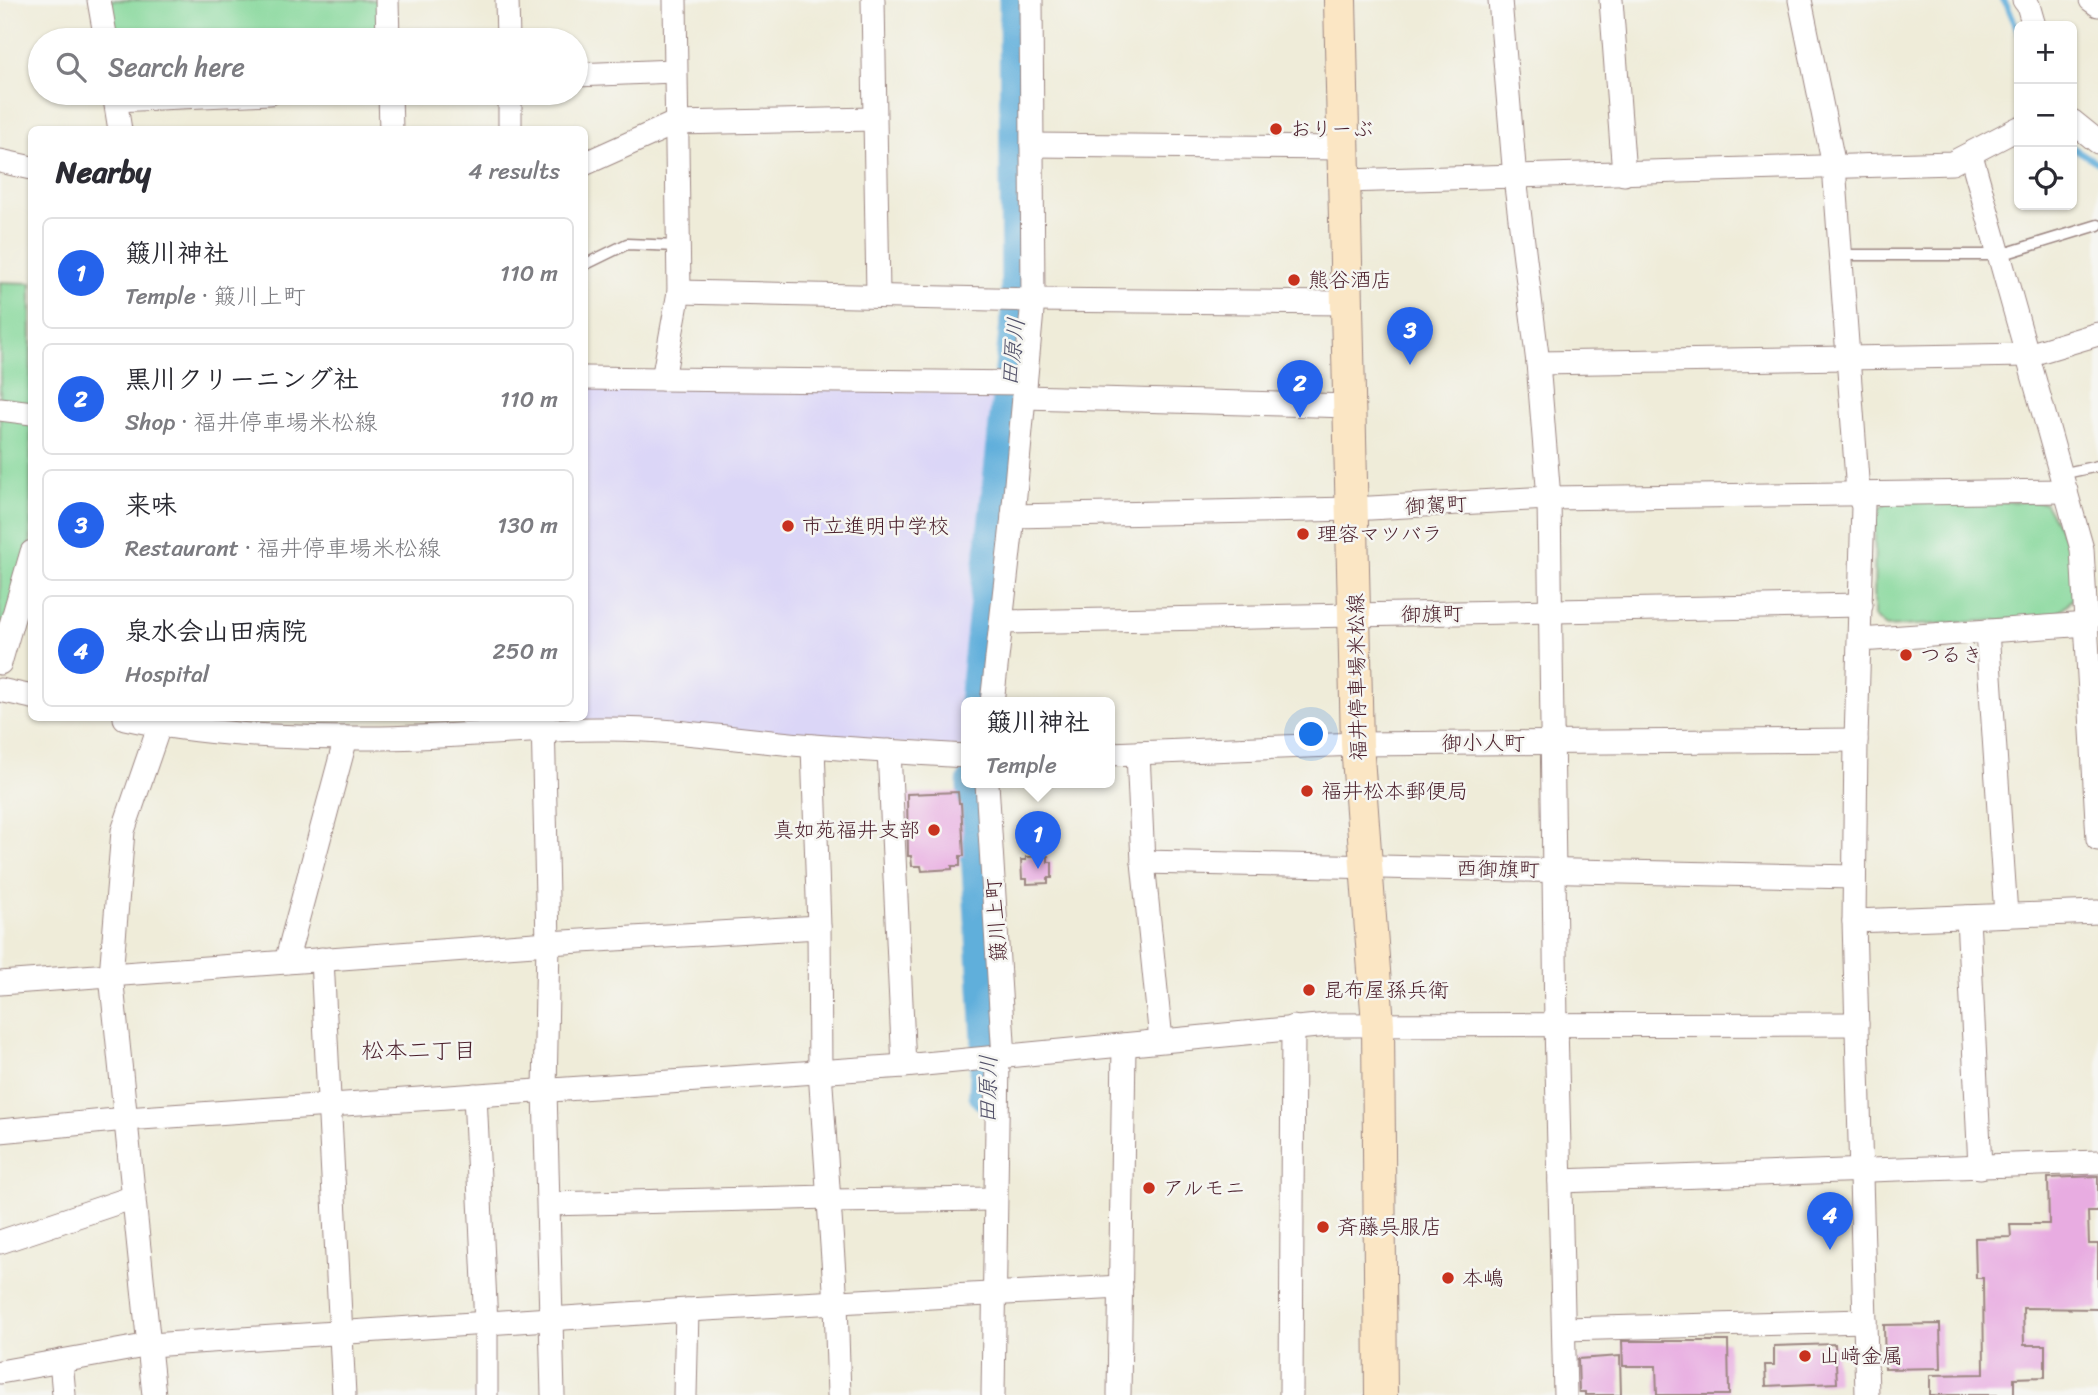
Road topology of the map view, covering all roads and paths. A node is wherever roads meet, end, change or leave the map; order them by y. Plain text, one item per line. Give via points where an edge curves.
1 (99, 0) edge
2 (387, 0) edge
3 (507, 0) edge
4 (675, 0) edge
5 (873, 0) edge
6 (1031, 0) edge
7 (1340, 0) edge
8 (1500, 0) edge
9 (1611, 0) edge
10 (1800, 0) edge
11 (2024, 0) edge
12 (2091, 0) edge
13 (2098, 5) edge
14 (2033, 21) edge
15 (104, 28) edge
16 (388, 28) edge
17 (508, 28) edge
18 (674, 71) junction
19 (588, 75) edge
20 (116, 105) edge
21 (390, 105) edge
22 (510, 105) edge
23 (874, 119) junction
24 (675, 123) junction
25 (2077, 125) edge
26 (119, 126) edge
27 (391, 126) edge
28 (510, 126) edge
29 (2014, 131) edge
30 (2098, 142) edge
31 (1032, 145) junction
32 (1344, 148) junction
33 (1971, 155) junction
34 (0, 161) edge
35 (588, 162) edge
36 (1834, 166) junction
37 (28, 167) edge
38 (1624, 174) junction
39 (1515, 178) junction
40 (1345, 181) junction
41 (2098, 225) edge
42 (677, 246) junction
43 (1840, 255) junction
44 (2000, 255) junction
45 (588, 263) edge
46 (679, 292) junction
47 (878, 295) junction
48 (1033, 300) junction
49 (1348, 303) junction
50 (2098, 334) edge
51 (2028, 355) junction
52 (1847, 357) junction
53 (1538, 363) junction
54 (588, 378) edge
55 (663, 379) junction
56 (1025, 390) junction
57 (1349, 406) junction
58 (0, 409) edge
59 (28, 413) edge
60 (2098, 466) edge
61 (2064, 482) junction
62 (1858, 493) junction
63 (1549, 499) junction
64 (1353, 509) junction
65 (1013, 516) junction
66 (2090, 548) edge
67 (28, 567) edge
68 (1861, 605) junction
69 (1551, 611) junction
70 (1355, 615) junction
71 (1002, 622) junction
72 (2087, 624) junction
73 (1987, 631) junction
74 (1860, 640) junction
75 (0, 663) edge
76 (0, 690) edge
77 (28, 696) edge
78 (993, 697) edge
79 (160, 721) edge
80 (543, 723) edge
81 (360, 731) edge
82 (1856, 740) junction
83 (1554, 743) junction
84 (1357, 744) junction
85 (813, 746) junction
86 (889, 751) junction
87 (1138, 753) junction
88 (1115, 754) edge
89 (961, 756) edge
90 (987, 788) edge
91 (2098, 839) edge
92 (1143, 862) junction
93 (1366, 867) junction
94 (1555, 870) junction
95 (1854, 877) junction
96 (2098, 912) edge
97 (2006, 915) junction
98 (1968, 917) junction
99 (1854, 921) junction
100 (819, 927) junction
101 (548, 943) junction
102 (322, 959) junction
103 (286, 962) junction
104 (111, 975) junction
105 (0, 983) edge
106 (1378, 1024) junction
107 (1556, 1024) junction
108 (1857, 1024) junction
109 (1293, 1027) junction
110 (1161, 1040) junction
111 (1124, 1045) junction
112 (1001, 1058) junction
113 (904, 1066) junction
114 (820, 1071) junction
115 (545, 1090) junction
116 (475, 1095) junction
117 (330, 1105) junction
118 (125, 1119) junction
119 (0, 1131) edge
120 (2098, 1162) edge
121 (1980, 1167) junction
122 (1861, 1172) junction
123 (1560, 1181) junction
124 (134, 1197) junction
125 (829, 1199) junction
126 (995, 1199) junction
127 (549, 1204) junction
128 (0, 1242) edge
129 (1121, 1287) junction
130 (993, 1295) junction
131 (836, 1303) junction
132 (687, 1310) junction
133 (551, 1320) junction
134 (1865, 1321) junction
135 (486, 1324) junction
136 (1564, 1329) junction
137 (342, 1334) junction
138 (150, 1345) junction
139 (61, 1361) junction
140 (0, 1372) edge
141 (64, 1395) edge
142 (154, 1395) edge
143 (344, 1395) edge
144 (486, 1395) edge
145 (553, 1395) edge
146 (685, 1395) edge
147 (839, 1395) edge
148 (993, 1395) edge
149 (1119, 1395) edge
150 (1291, 1395) edge
151 (1381, 1395) edge
152 (1565, 1395) edge
153 (1867, 1395) edge

1 - 15 street
2 - 16 street
3 - 17 street
4 - 18 street
5 - 23 street
6 - 31 street
7 - 32 main road, 福井停車場米松線
8 - 39 street
9 - 38 street
10 - 36 street
11 - 14 street
12 - 13 street
18 - 19 street
18 - 24 street
20 - 26 street
21 - 27 street
22 - 28 street
23 - 24 street
23 - 47 street
24 - 35 street
24 - 42 street
25 - 30 street
29 - 33 street
31 - 32 street
31 - 48 street
32 - 40 main road, 福井停車場米松線
33 - 36 street via 1952,163
33 - 44 street
34 - 37 street
36 - 38 street
36 - 43 street
38 - 39 street
39 - 40 street
39 - 53 street
40 - 49 main road, 福井停車場米松線
41 - 44 lane
42 - 45 lane via 627,244
42 - 46 street
43 - 44 lane
43 - 52 street
44 - 51 street
46 - 47 street
46 - 55 street
47 - 48 street
48 - 49 street
48 - 56 street
49 - 57 main road, 福井停車場米松線
50 - 51 street
51 - 52 street
51 - 61 street
52 - 53 street
52 - 62 street
53 - 63 street
54 - 55 street
55 - 56 street
56 - 57 street
56 - 65 street
57 - 64 main road, 福井停車場米松線
58 - 59 street
60 - 61 lane
61 - 62 street, 御駕町
61 - 66 street
62 - 63 street, 御駕町
62 - 68 street via 1863,506
63 - 64 street, 御駕町
63 - 69 street
64 - 65 street, 御駕町
64 - 70 main road, 福井停車場米松線
65 - 71 street
66 - 72 street
67 - 75 street
68 - 69 street, 御旗町
68 - 74 street
69 - 70 street, 御旗町
69 - 83 street
70 - 71 street, 御旗町
70 - 84 main road, 福井停車場米松線
71 - 78 street
72 - 73 street
72 - 91 street
73 - 74 street
73 - 97 street
74 - 82 street
76 - 77 street
79 - 81 street via 252,734
79 - 104 street via 123,831
80 - 81 street
80 - 85 street
80 - 101 street
81 - 103 street
82 - 83 street, 御小人町
82 - 95 street
83 - 84 street, 御小人町
83 - 94 street
84 - 87 street, 御小人町
84 - 93 main road, 福井停車場米松線
85 - 86 street
85 - 100 street
86 - 89 street
86 - 113 street
87 - 88 street, 御小人町
87 - 92 street
90 - 112 street, 簸川上町
92 - 93 street, 西御旗町
92 - 110 street
93 - 94 street, 西御旗町
93 - 106 main road, 福井停車場米松線
94 - 95 street, 西御旗町
94 - 107 street
95 - 99 street
96 - 97 street
97 - 98 street
98 - 99 street
98 - 121 street
99 - 108 street
100 - 101 street
100 - 114 street
101 - 102 street
101 - 115 street
102 - 103 street
102 - 117 street
103 - 104 street
104 - 105 street
104 - 118 street
106 - 107 street
106 - 109 street
106 - 151 main road, 福井停車場米松線
107 - 108 street
107 - 123 street
108 - 122 street
109 - 110 street
109 - 150 street
110 - 111 street
111 - 112 street
111 - 129 street
112 - 113 street
112 - 126 street, 簸川上町
113 - 114 street
114 - 115 street
114 - 125 street
115 - 116 street
115 - 127 street
116 - 117 street
116 - 135 street
117 - 118 street
117 - 137 street
118 - 119 street
118 - 124 street
120 - 121 street
121 - 122 street
122 - 123 street
122 - 134 street
123 - 136 street
124 - 128 street
124 - 138 street
125 - 126 street
125 - 127 street
125 - 131 street
126 - 130 street, 簸川上町
127 - 133 street
129 - 130 street
129 - 149 street
130 - 131 street
130 - 148 street, 簸川上町
131 - 132 street
131 - 147 street
132 - 133 street
132 - 146 street
133 - 135 street
133 - 145 street
134 - 136 street
134 - 153 street
135 - 137 street
135 - 144 street
136 - 152 street
137 - 138 street
137 - 143 street
138 - 139 street
138 - 142 street
139 - 140 street
139 - 141 street

